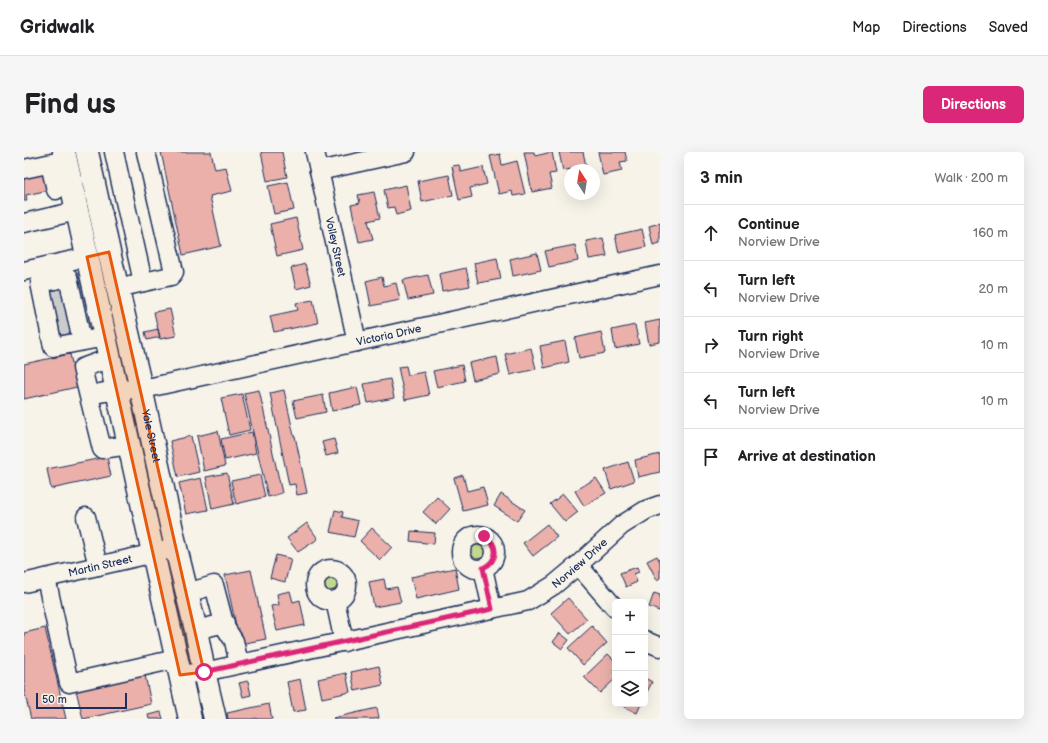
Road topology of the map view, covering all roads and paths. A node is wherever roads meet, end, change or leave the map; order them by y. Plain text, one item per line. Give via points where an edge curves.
1 (109, 152) edge
2 (114, 152) edge
3 (146, 152) edge
4 (315, 152) edge
5 (406, 152) edge
6 (88, 156) edge
7 (60, 159) edge
8 (24, 169) edge
9 (319, 170) junction
10 (56, 190) dead end
11 (77, 211) junction
12 (24, 223) edge
13 (109, 252) junction
14 (87, 257) junction
15 (24, 271) edge
16 (53, 272) junction
17 (660, 275) edge
18 (143, 282) junction
19 (117, 288) junction
20 (105, 337) junction
21 (357, 342) junction
22 (110, 358) junction
23 (141, 388) junction
24 (117, 390) junction
25 (89, 395) junction
26 (129, 445) junction
27 (660, 505) edge
28 (86, 517) dead end
29 (176, 548) junction
30 (153, 553) junction
31 (578, 565) junction
32 (98, 566) junction
33 (483, 568) dead end
34 (46, 578) junction
35 (24, 583) edge
36 (187, 593) junction
37 (335, 600) dead end
38 (612, 605) edge
39 (492, 609) junction
40 (225, 623) junction
41 (196, 630) junction
42 (344, 642) junction
43 (648, 642) edge
44 (660, 647) edge
45 (238, 664) junction
46 (178, 667) junction
47 (204, 672) junction
48 (190, 719) edge
49 (215, 719) edge

1 - 6 street
2 - 18 street
3 - 18 street via 174,272 171,276
4 - 9 street, Volley Street
5 - 9 street
6 - 13 main road, Yale Street
7 - 8 street
7 - 10 street
7 - 11 main road
9 - 21 street, Volley Street
11 - 12 street
11 - 14 main road
13 - 14 main road
13 - 19 main road, Yale Street
14 - 16 street
14 - 20 main road
15 - 16 street
16 - 20 street via 40,283 62,315
17 - 21 street, Victoria Drive
18 - 19 street
19 - 23 main road, Yale Street
20 - 22 main road
21 - 23 street, Victoria Drive
22 - 24 main road
22 - 25 street via 82,368
23 - 24 street, Victoria Drive
23 - 29 main road, Yale Street
24 - 25 street, Victoria Drive
24 - 26 main road
25 - 26 street via 102,449
26 - 30 main road
27 - 31 street, Norview Drive via 646,510 622,525
28 - 32 street
29 - 30 street, Martin Street
29 - 36 main road, Yale Street
30 - 32 street, Martin Street
30 - 46 main road
31 - 38 street
31 - 39 street, Norview Drive via 554,585 528,601
32 - 34 street, Martin Street
33 - 39 street
34 - 35 street, Martin Street
34 - 46 street, Norview Drive via 69,683
36 - 40 street via 214,585
36 - 41 main road, Yale Street
37 - 42 street
39 - 42 street, Norview Drive
40 - 41 street
40 - 45 street via 234,641
41 - 47 main road, Yale Street
42 - 45 street, Norview Drive
43 - 44 street
45 - 47 street, Norview Drive
46 - 47 street, Norview Drive
46 - 48 main road
47 - 49 main road, Yale Street

